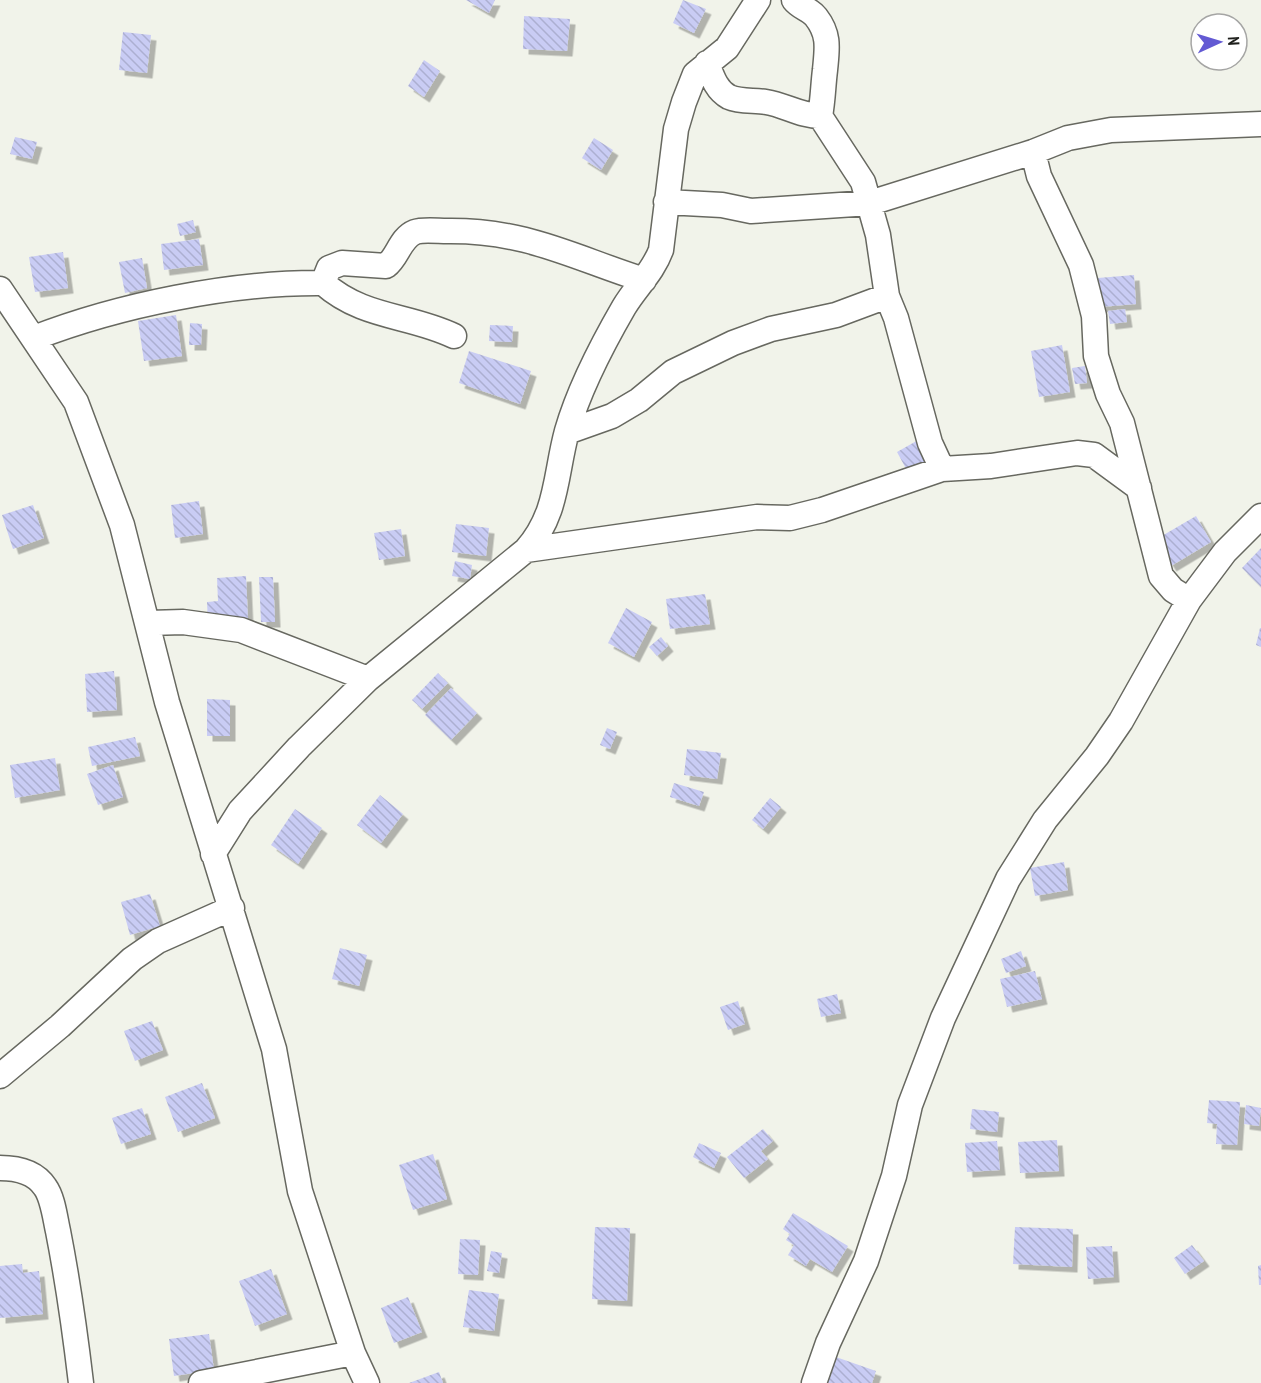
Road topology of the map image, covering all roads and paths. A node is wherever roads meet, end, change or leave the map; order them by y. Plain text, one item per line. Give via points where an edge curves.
1 (758, 0) edge
2 (794, 0) edge
3 (707, 63) junction
4 (820, 116) junction
5 (1261, 124) edge
6 (1033, 152) junction
7 (666, 202) junction
8 (870, 203) junction
9 (644, 280) junction
10 (323, 282) junction
11 (0, 289) edge
12 (887, 296) junction
13 (454, 336) dead end
14 (34, 338) junction
15 (567, 432) junction
16 (942, 469) junction
17 (1138, 488) junction
18 (1261, 516) edge
19 (526, 550) junction
20 (1189, 600) junction
21 (149, 623) junction
22 (368, 679) junction
23 (213, 854) junction
24 (232, 908) junction
25 (0, 1076) edge
26 (0, 1168) edge
27 (353, 1353) junction
28 (81, 1383) edge
29 (201, 1383) edge
30 (367, 1383) edge
31 (814, 1383) edge

1 - 3 street via 728,48
2 - 4 street via 814,14 826,31 826,90
3 - 4 street via 715,84 728,97
3 - 7 street via 695,74 676,129
4 - 8 street via 863,183
5 - 6 street via 1111,130 1068,138
6 - 8 street
6 - 17 street via 1039,177 1082,265 1094,316 1096,356 1122,423
7 - 8 street via 751,211
7 - 9 street via 661,250
8 - 12 street
9 - 10 street via 528,238 472,231 416,232 404,240 386,267 342,263 328,268
9 - 15 street via 625,306 585,383
10 - 13 street via 340,297 365,309 435,327
10 - 14 street via 292,282 173,300 80,320
11 - 14 street
12 - 15 street via 836,315 771,329 733,343 673,372 612,416
12 - 16 street via 930,442
14 - 21 street via 76,402 122,525
15 - 19 street via 549,517
16 - 17 street via 1077,453 1094,455
16 - 19 street via 790,518 757,517
17 - 20 street via 1161,576
18 - 20 street via 1225,552
19 - 22 street
20 - 31 street via 1121,721 1025,850 991,912 943,1018 910,1105 894,1176 866,1260
21 - 22 street via 183,622 241,630
21 - 23 street via 167,702
22 - 23 street via 240,811
23 - 24 street
24 - 25 street via 158,941 132,959
24 - 27 street via 274,1049 300,1191
26 - 28 street via 32,1174 46,1187 70,1290
27 - 29 street
27 - 30 street

